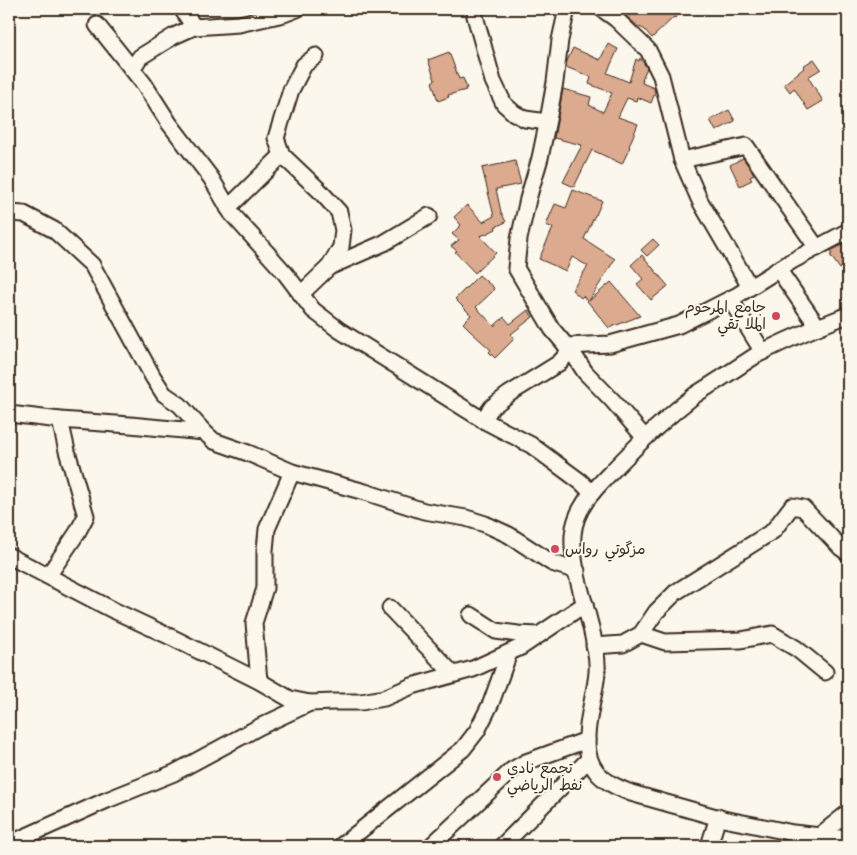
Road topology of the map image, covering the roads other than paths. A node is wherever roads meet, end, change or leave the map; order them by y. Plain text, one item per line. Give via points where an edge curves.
1 (182, 9) edge
2 (297, 9) edge
3 (567, 9) edge
4 (602, 9) edge
5 (475, 16) dead end
6 (97, 25) dead end
7 (194, 27) junction
8 (316, 56) dead end
9 (132, 69) junction
10 (547, 122) junction
11 (282, 155) junction
12 (682, 160) junction
13 (228, 208) junction
14 (9, 213) edge
15 (429, 216) dead end
16 (848, 230) edge
17 (816, 248) junction
18 (329, 267) junction
19 (778, 269) junction
20 (750, 287) junction
21 (301, 294) junction
22 (730, 299) junction
23 (848, 315) edge
24 (818, 327) junction
25 (568, 348) junction
26 (763, 352) junction
27 (9, 414) edge
28 (60, 420) junction
29 (483, 420) junction
30 (204, 432) junction
31 (645, 438) junction
32 (292, 472) junction
33 (592, 493) junction
34 (848, 553) edge
35 (9, 556) edge
36 (577, 571) junction
37 (48, 576) junction
38 (585, 604) junction
39 (390, 608) dead end
40 (471, 615) dead end
41 (641, 634) junction
42 (539, 635) junction
43 (594, 646) junction
44 (509, 653) junction
45 (825, 672) dead end
46 (453, 674) junction
47 (259, 681) junction
48 (310, 703) junction
49 (587, 740) junction
50 (589, 759) junction
51 (848, 813) edge
52 (718, 817) junction
53 (848, 838) edge
54 (818, 841) edge
55 (9, 844) edge
56 (341, 846) edge
57 (431, 846) edge
58 (502, 846) edge
59 (709, 846) edge

1 - 7 street
2 - 7 street via 239,24
3 - 10 street
4 - 12 street via 648,50 661,76
5 - 10 street via 493,81 504,104 525,119
6 - 9 street
7 - 9 street via 140,57
8 - 11 street via 304,65 291,90 276,138
9 - 13 street via 211,178
10 - 25 street via 519,239 516,268 552,329
11 - 13 street
11 - 18 street via 339,212 343,230 341,247
12 - 17 street via 746,146
12 - 20 street via 700,201
13 - 21 street
14 - 30 street via 24,214 54,230 92,265 164,394
15 - 18 street via 384,243
16 - 17 street
17 - 19 street
18 - 21 street
19 - 20 street
19 - 24 street
20 - 22 street
21 - 29 street via 313,310 339,330
22 - 25 street via 679,325 610,344
22 - 26 street
23 - 24 street
24 - 26 street
25 - 29 street via 559,363 509,394 492,407
25 - 31 street via 585,372
26 - 31 street via 695,395
27 - 28 street
28 - 30 street
28 - 37 street via 86,516
29 - 33 street via 531,446
30 - 32 street via 214,441
31 - 33 street
32 - 36 street via 424,511 466,518 509,535 552,563
32 - 47 street via 266,529 266,588 254,623
33 - 36 street via 574,526
34 - 41 street via 803,508 792,506 773,531 676,592 656,612
35 - 37 street
36 - 38 street
37 - 47 street
38 - 42 street
38 - 43 street
39 - 46 street
40 - 42 street via 496,631
41 - 43 street via 623,644
41 - 45 street via 665,642 741,640 772,634
42 - 44 street
43 - 49 street via 596,678
44 - 46 street
44 - 56 street via 491,703 477,731 463,749
46 - 48 street via 384,698
47 - 48 street via 290,699
48 - 55 street via 174,773
49 - 50 street
49 - 57 street via 512,770
50 - 52 street via 597,773 618,787
50 - 58 street
51 - 54 street
52 - 54 street
52 - 59 street
53 - 54 street

